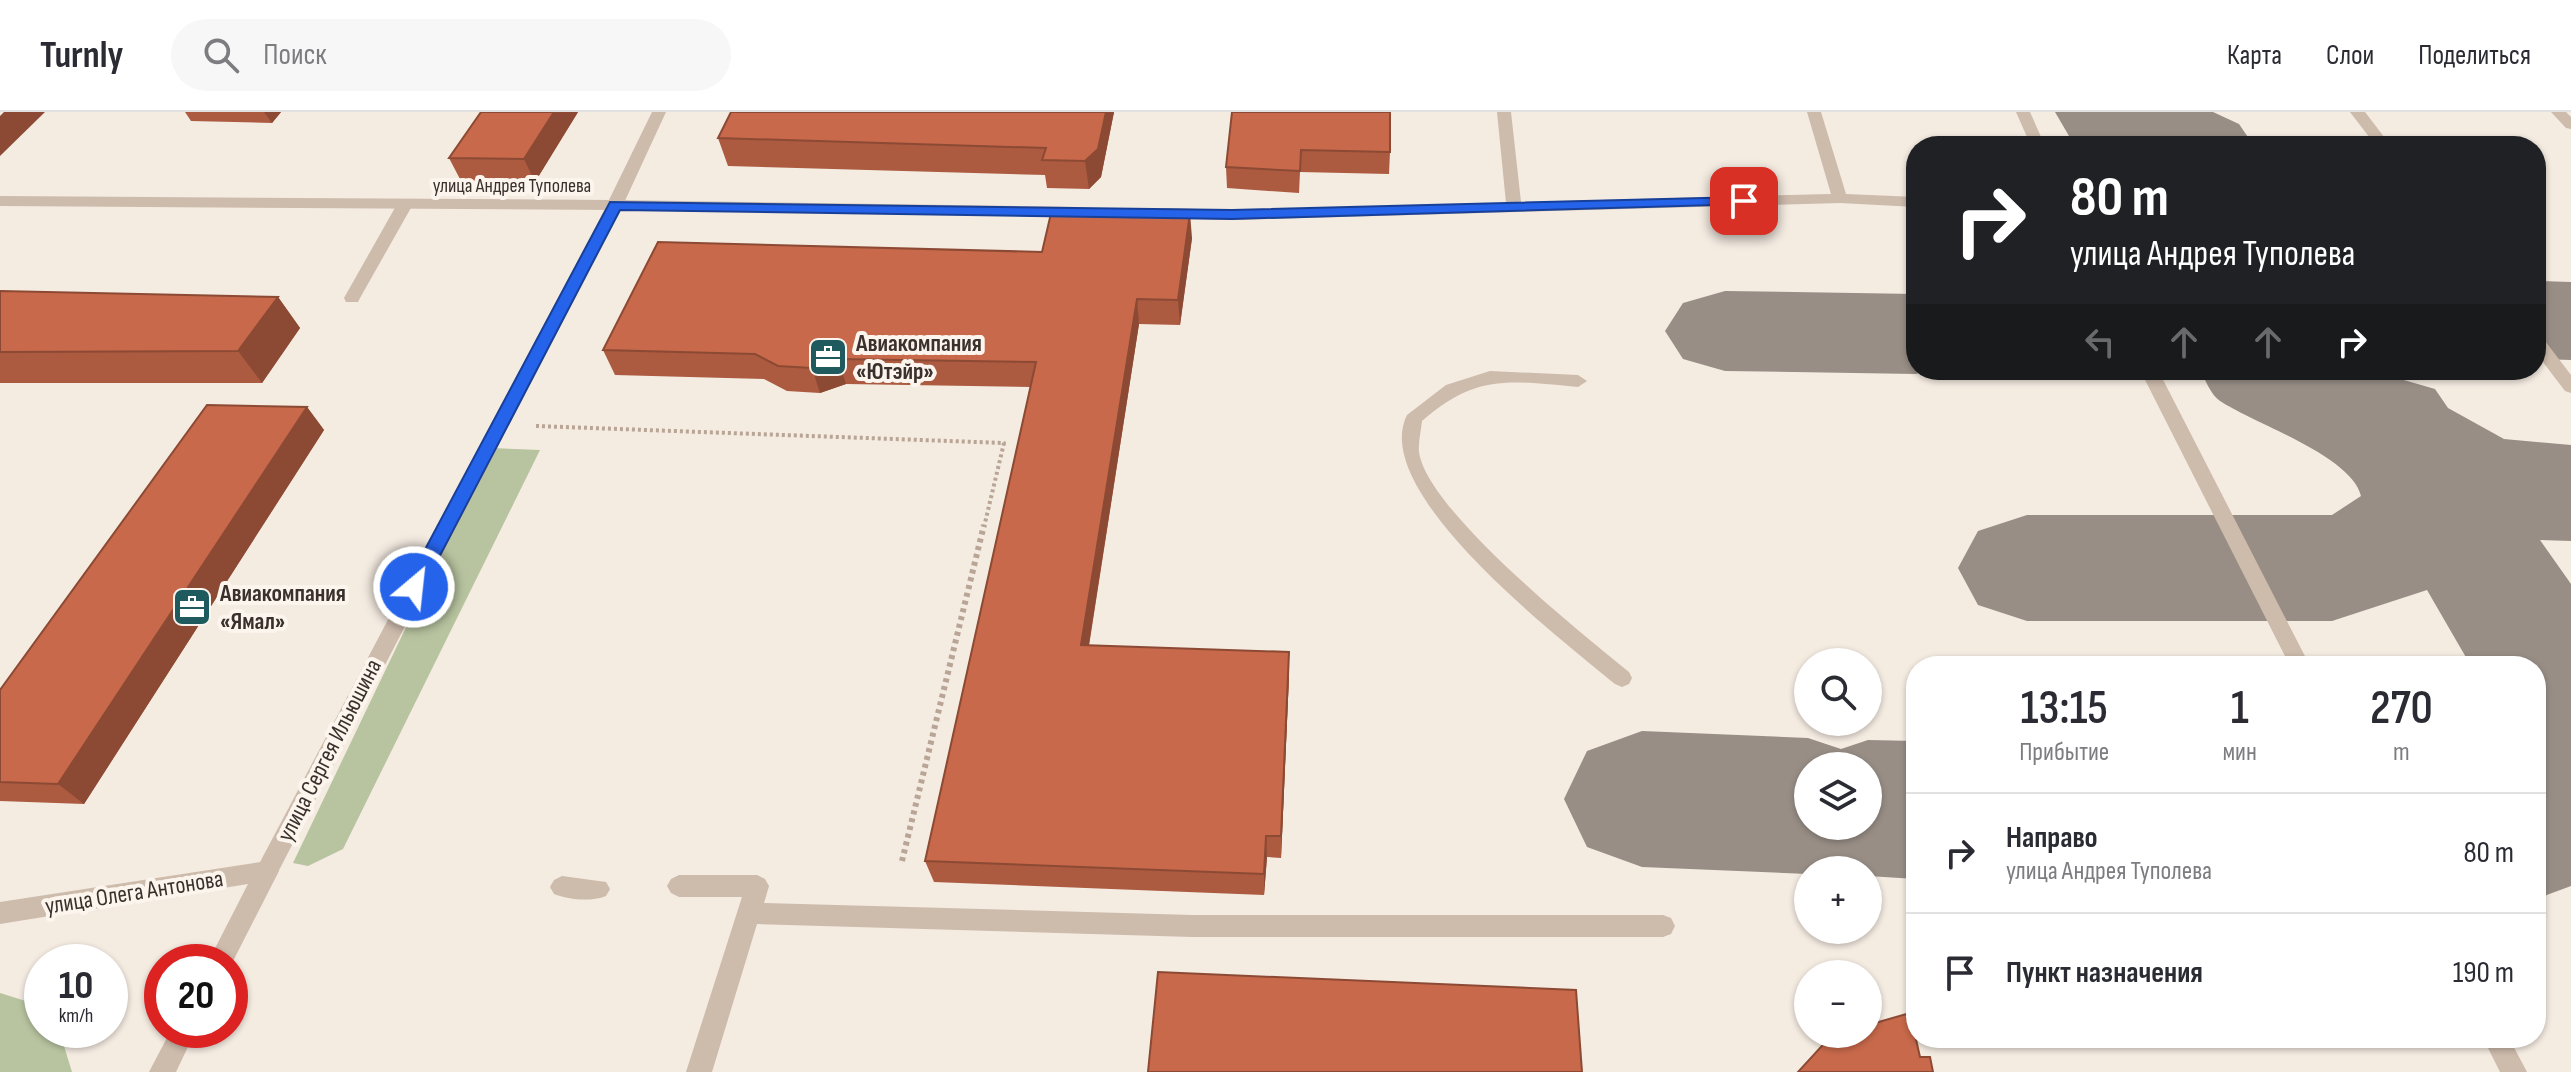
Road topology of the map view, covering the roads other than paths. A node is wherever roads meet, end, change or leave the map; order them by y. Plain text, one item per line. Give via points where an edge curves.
1 (659, 112) edge
2 (1504, 112) edge
3 (1814, 112) edge
4 (2023, 112) edge
5 (2357, 112) edge
6 (2558, 112) edge
7 (2571, 125) edge
8 (2034, 136) edge
9 (2376, 136) edge
10 (1840, 198) junction
11 (0, 201) edge
12 (1906, 201) edge
13 (615, 205) junction
14 (404, 206) junction
15 (1514, 207) junction
16 (1086, 212) edge
17 (1147, 213) edge
18 (352, 298) dead end
19 (2546, 354) edge
20 (2154, 380) edge
21 (1578, 381) dead end
22 (2571, 387) edge
23 (2295, 656) edge
24 (1622, 678) dead end
25 (267, 871) junction
26 (679, 886) dead end
27 (562, 887) dead end
28 (598, 889) dead end
29 (0, 913) edge
30 (747, 913) junction
31 (1663, 926) dead end
32 (229, 944) edge
33 (175, 1048) edge
34 (2501, 1048) edge
35 (162, 1072) edge
36 (699, 1072) edge
37 (2514, 1072) edge

1 - 13 street, улица Сергея Ильюшина
2 - 15 street
3 - 10 street
4 - 8 street
5 - 9 street
6 - 7 street
10 - 12 street
10 - 15 street
11 - 14 street, улица Андрея Туполева
13 - 14 street, улица Андрея Туполева
13 - 16 street, улица Андрея Туполева
13 - 25 street, улица Сергея Ильюшина
14 - 18 street
15 - 17 street
19 - 22 street
20 - 23 street
21 - 24 street via 1509,375 1475,379 1439,394 1413,419 1410,453 1427,491 1467,541
25 - 29 street, улица Олега Антонова
25 - 32 street, улица Сергея Ильюшина
26 - 30 street via 757,886
27 - 28 street
30 - 31 street via 1192,926
30 - 36 street
33 - 35 street
34 - 37 street

